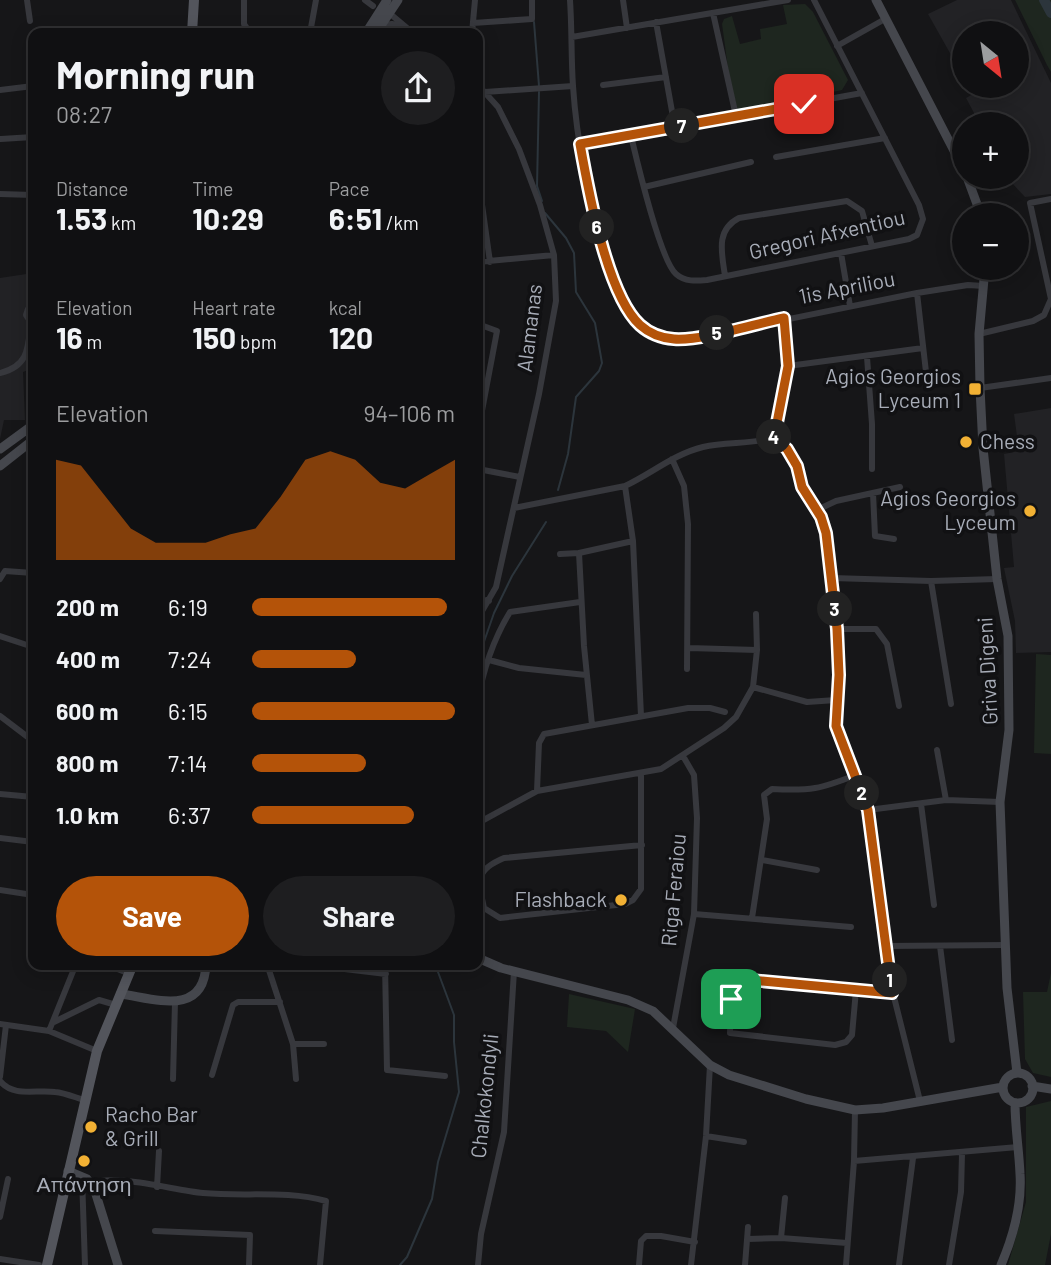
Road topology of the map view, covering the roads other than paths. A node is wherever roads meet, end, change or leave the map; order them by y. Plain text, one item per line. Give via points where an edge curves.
1 (27, 0) edge
2 (194, 0) edge
3 (244, 0) edge
4 (316, 0) edge
5 (365, 0) edge
6 (387, 0) edge
7 (398, 0) edge
8 (475, 0) edge
9 (532, 0) edge
10 (570, 0) edge
11 (623, 0) edge
12 (788, 0) edge
13 (814, 0) edge
14 (876, 0) edge
15 (380, 9) junction
16 (713, 13) junction
17 (885, 19) junction
18 (30, 21) dead end
19 (656, 22) junction
20 (474, 23) junction
21 (192, 28) edge
22 (247, 28) edge
23 (311, 28) edge
24 (369, 28) edge
25 (378, 28) edge
26 (381, 28) edge
27 (402, 28) edge
28 (406, 28) edge
29 (473, 28) edge
30 (627, 28) junction
31 (572, 37) junction
32 (837, 46) junction
33 (666, 77) junction
34 (603, 85) dead end
35 (573, 86) junction
36 (28, 87) edge
37 (0, 90) edge
38 (485, 92) joint
39 (862, 93) junction
40 (736, 116) junction
41 (675, 128) junction
42 (28, 136) edge
43 (631, 136) junction
44 (885, 138) junction
45 (1, 139) edge
46 (580, 144) junction
47 (952, 147) edge
48 (776, 158) dead end
49 (751, 162) dead end
50 (643, 187) junction
51 (0, 194) edge
52 (28, 195) edge
53 (1051, 199) edge
54 (483, 212) edge
55 (872, 246) junction
56 (841, 253) junction
57 (554, 255) junction
58 (483, 262) edge
59 (490, 262) junction
60 (724, 276) junction
61 (984, 280) edge
62 (984, 286) junction
63 (916, 293) junction
64 (850, 306) junction
65 (784, 318) junction
66 (483, 326) edge
67 (979, 334) junction
68 (923, 348) junction
69 (28, 351) edge
70 (867, 357) junction
71 (788, 366) junction
72 (926, 372) dead end
73 (0, 373) edge
74 (1051, 378) edge
75 (980, 388) junction
76 (483, 405) edge
77 (28, 429) edge
78 (774, 438) junction
79 (28, 444) edge
80 (0, 449) edge
81 (672, 459) junction
82 (0, 466) edge
83 (872, 469) dead end
84 (483, 470) edge
85 (520, 477) junction
86 (625, 486) junction
87 (900, 487) dead end
88 (873, 493) junction
89 (514, 508) junction
90 (817, 510) junction
91 (894, 539) dead end
92 (632, 541) junction
93 (579, 553) junction
94 (560, 554) dead end
95 (28, 573) edge
96 (832, 578) junction
97 (0, 579) edge
98 (997, 579) junction
99 (931, 581) junction
100 (483, 600) edge
101 (489, 601) junction
102 (580, 602) junction
103 (483, 610) edge
104 (755, 614) dead end
105 (837, 629) junction
106 (0, 636) edge
107 (28, 645) edge
108 (689, 648) junction
109 (757, 650) junction
110 (489, 660) junction
111 (687, 669) dead end
112 (586, 675) junction
113 (483, 683) edge
114 (753, 687) junction
115 (836, 700) junction
116 (951, 705) dead end
117 (899, 706) dead end
118 (726, 712) dead end
119 (0, 716) edge
120 (641, 716) junction
121 (592, 725) junction
122 (28, 737) edge
123 (937, 750) dead end
124 (683, 756) junction
125 (641, 774) junction
126 (856, 775) junction
127 (537, 791) junction
128 (0, 794) edge
129 (28, 797) edge
130 (946, 800) junction
131 (1000, 802) junction
132 (921, 803) junction
133 (868, 810) junction
134 (483, 820) edge
135 (0, 838) edge
136 (28, 841) edge
137 (642, 845) junction
138 (762, 860) junction
139 (817, 870) dead end
140 (483, 871) edge
141 (0, 890) edge
142 (28, 894) edge
143 (483, 903) edge
144 (934, 905) dead end
145 (694, 914) junction
146 (752, 918) junction
147 (851, 927) dead end
148 (1006, 945) junction
149 (885, 946) junction
150 (940, 946) junction
151 (483, 960) edge
152 (74, 970) edge
153 (132, 970) edge
154 (205, 970) edge
155 (269, 970) edge
156 (353, 970) edge
157 (386, 970) edge
158 (514, 971) junction
159 (386, 974) junction
160 (856, 990) junction
161 (121, 993) junction
162 (892, 993) junction
163 (175, 1002) junction
164 (280, 1002) junction
165 (116, 1005) junction
166 (54, 1022) junction
167 (3, 1024) edge
168 (673, 1028) junction
169 (49, 1031) junction
170 (952, 1040) dead end
171 (293, 1044) junction
172 (324, 1044) dead end
173 (97, 1051) junction
174 (710, 1065) junction
175 (1017, 1073) junction
176 (212, 1075) dead end
177 (445, 1076) dead end
178 (0, 1079) edge
179 (173, 1079) dead end
180 (296, 1079) dead end
181 (1032, 1086) junction
182 (1003, 1087) junction
183 (1051, 1089) edge
184 (83, 1100) junction
185 (920, 1101) junction
186 (1015, 1103) junction
187 (855, 1110) junction
188 (706, 1136) junction
189 (744, 1142) dead end
190 (1018, 1147) junction
191 (159, 1151) dead end
192 (962, 1154) junction
193 (913, 1158) junction
194 (854, 1161) junction
195 (68, 1171) junction
196 (82, 1177) junction
197 (8, 1179) dead end
198 (91, 1183) junction
199 (157, 1187) junction
200 (785, 1198) dead end
201 (0, 1217) edge
202 (748, 1227) dead end
203 (156, 1231) dead end
204 (781, 1238) junction
205 (748, 1239) junction
206 (695, 1241) junction
207 (847, 1243) junction
208 (0, 1259) edge
209 (39, 1265) edge
210 (47, 1265) edge
211 (85, 1265) edge
212 (118, 1265) edge
213 (249, 1265) edge
214 (320, 1265) edge
215 (478, 1265) edge
216 (639, 1265) edge
217 (691, 1265) edge
218 (745, 1265) edge
219 (846, 1265) edge
220 (899, 1265) edge
221 (949, 1265) edge
222 (1001, 1265) edge

1 - 18 street
2 - 21 main road
3 - 22 street
4 - 23 street
5 - 15 street
6 - 15 street
7 - 15 street
8 - 20 street
9 - 20 street via 532,19
10 - 31 street, 1is Apriliou
11 - 30 street
12 - 16 street
13 - 32 street, Gregori Afxentiou
14 - 17 street
15 - 24 street
15 - 25 street
15 - 28 street
16 - 19 street
16 - 40 street
17 - 32 street
17 - 47 street
19 - 30 street
19 - 33 street
20 - 29 street
26 - 27 street via 392,24
30 - 31 street
31 - 35 street, 1is Apriliou
32 - 39 street, Gregori Afxentiou
33 - 34 street
33 - 41 street
35 - 38 street
35 - 46 street, 1is Apriliou
36 - 37 street
38 - 57 street, Alamanas via 519,149
39 - 40 street
39 - 44 street, Gregori Afxentiou
40 - 41 street
41 - 43 street
42 - 45 street
43 - 46 street
43 - 50 street, Gregori Afxentiou
44 - 48 street
44 - 55 street, Gregori Afxentiou via 923,219 917,235
46 - 65 street, 1is Apriliou via 601,240 628,310 639,324 660,337 676,340
49 - 50 street
50 - 60 street, Gregori Afxentiou via 674,273 691,281
51 - 52 street
53 - 67 street via 1030,203 1051,299 1044,315
54 - 59 street
55 - 56 street, Gregori Afxentiou
55 - 60 street via 862,211 847,201 739,218 730,222 720,243
56 - 60 street, Gregori Afxentiou
56 - 64 street
57 - 59 street
57 - 85 street, Alamanas via 556,301
58 - 59 street
61 - 62 street, Griva Digeni
62 - 63 street, 1is Apriliou
62 - 67 street, Griva Digeni
63 - 64 street, 1is Apriliou
63 - 68 street
64 - 65 street, 1is Apriliou
65 - 71 street
66 - 76 street via 497,331
67 - 75 street, Griva Digeni
68 - 70 street
68 - 72 street
69 - 73 street via 21,363
70 - 71 street
70 - 83 street
71 - 78 street
74 - 75 street
75 - 98 street, Griva Digeni
77 - 80 street
78 - 81 street via 702,447
78 - 90 street via 787,449
79 - 82 street
81 - 86 street
81 - 108 street via 686,499
84 - 85 street
85 - 89 street, Alamanas
86 - 89 street
86 - 92 street
87 - 88 street
88 - 90 street
88 - 91 street via 875,536
89 - 101 street, Alamanas
90 - 96 street via 826,533
92 - 93 street
92 - 120 street
93 - 94 street
93 - 102 street
95 - 97 street via 5,571
96 - 99 street
96 - 105 street
98 - 99 street
98 - 131 street, Griva Digeni via 1009,643 1009,730
99 - 116 street
100 - 101 street
101 - 103 street, Alamanas
102 - 110 street via 510,612
102 - 112 street
104 - 109 street
105 - 115 street
105 - 117 street via 876,629 887,644
106 - 107 street
108 - 109 street
108 - 111 street
109 - 114 street
110 - 112 street
110 - 113 street
112 - 121 street
114 - 115 street via 807,702
114 - 124 street via 736,717
115 - 126 street via 836,726
118 - 120 street via 688,708
119 - 122 street
120 - 121 street
121 - 127 street via 544,734 539,743
123 - 130 street
124 - 125 street
124 - 145 street, Riga Feraiou via 694,775 697,818
125 - 127 street
125 - 137 street
126 - 133 street
126 - 138 street via 822,788 772,789 764,795 767,819
127 - 134 street
128 - 129 street
130 - 131 street
130 - 132 street
131 - 148 street, Griva Digeni
132 - 133 street
132 - 144 street
133 - 149 street
135 - 136 street
137 - 140 street via 504,858
137 - 143 street via 641,890 625,904 499,918
138 - 139 street
138 - 146 street
141 - 142 street
145 - 146 street
145 - 168 street, Riga Feraiou
146 - 147 street
148 - 150 street
148 - 175 street, Griva Digeni
149 - 150 street
149 - 162 street
150 - 170 street
151 - 158 street
152 - 166 street
153 - 161 main road
154 - 163 street via 197,994
155 - 164 street
156 - 159 street
157 - 159 street
158 - 168 street via 628,1000 653,1011
158 - 215 street, Chalkokondyli via 504,1132
159 - 177 street via 387,1070
160 - 160 street via 739,979 731,999 730,1033 835,1045 846,1042 852,1035
160 - 162 street
161 - 163 street
161 - 165 main road
162 - 185 street
163 - 179 street
164 - 171 street
164 - 176 street via 233,1005
165 - 166 street via 99,1000
165 - 173 main road
166 - 169 street
167 - 169 street
167 - 178 street
168 - 174 street
169 - 173 street
171 - 172 street
171 - 180 street
173 - 184 main road
174 - 187 street via 806,1099
174 - 188 street
175 - 181 street via 1028,1077
175 - 182 street via 1007,1078
178 - 184 street via 10,1090 57,1092
181 - 183 street
181 - 186 street via 1027,1100
182 - 185 street
182 - 186 street via 1004,1096
184 - 195 main road
185 - 187 street
186 - 190 street
187 - 194 street
188 - 189 street
188 - 206 street
190 - 192 street
190 - 222 street via 1020,1200
191 - 199 street
192 - 193 street
192 - 221 street
193 - 194 street
193 - 220 street
194 - 207 street
195 - 196 street
195 - 210 main road
196 - 198 street
196 - 211 street
197 - 201 street
198 - 199 street via 110,1180
198 - 212 street
199 - 214 street via 304,1195 326,1201
200 - 204 street
202 - 205 street
203 - 213 street via 250,1235
204 - 205 street
204 - 207 street
205 - 218 street
206 - 216 street via 646,1236
206 - 217 street
207 - 219 street
208 - 209 street

